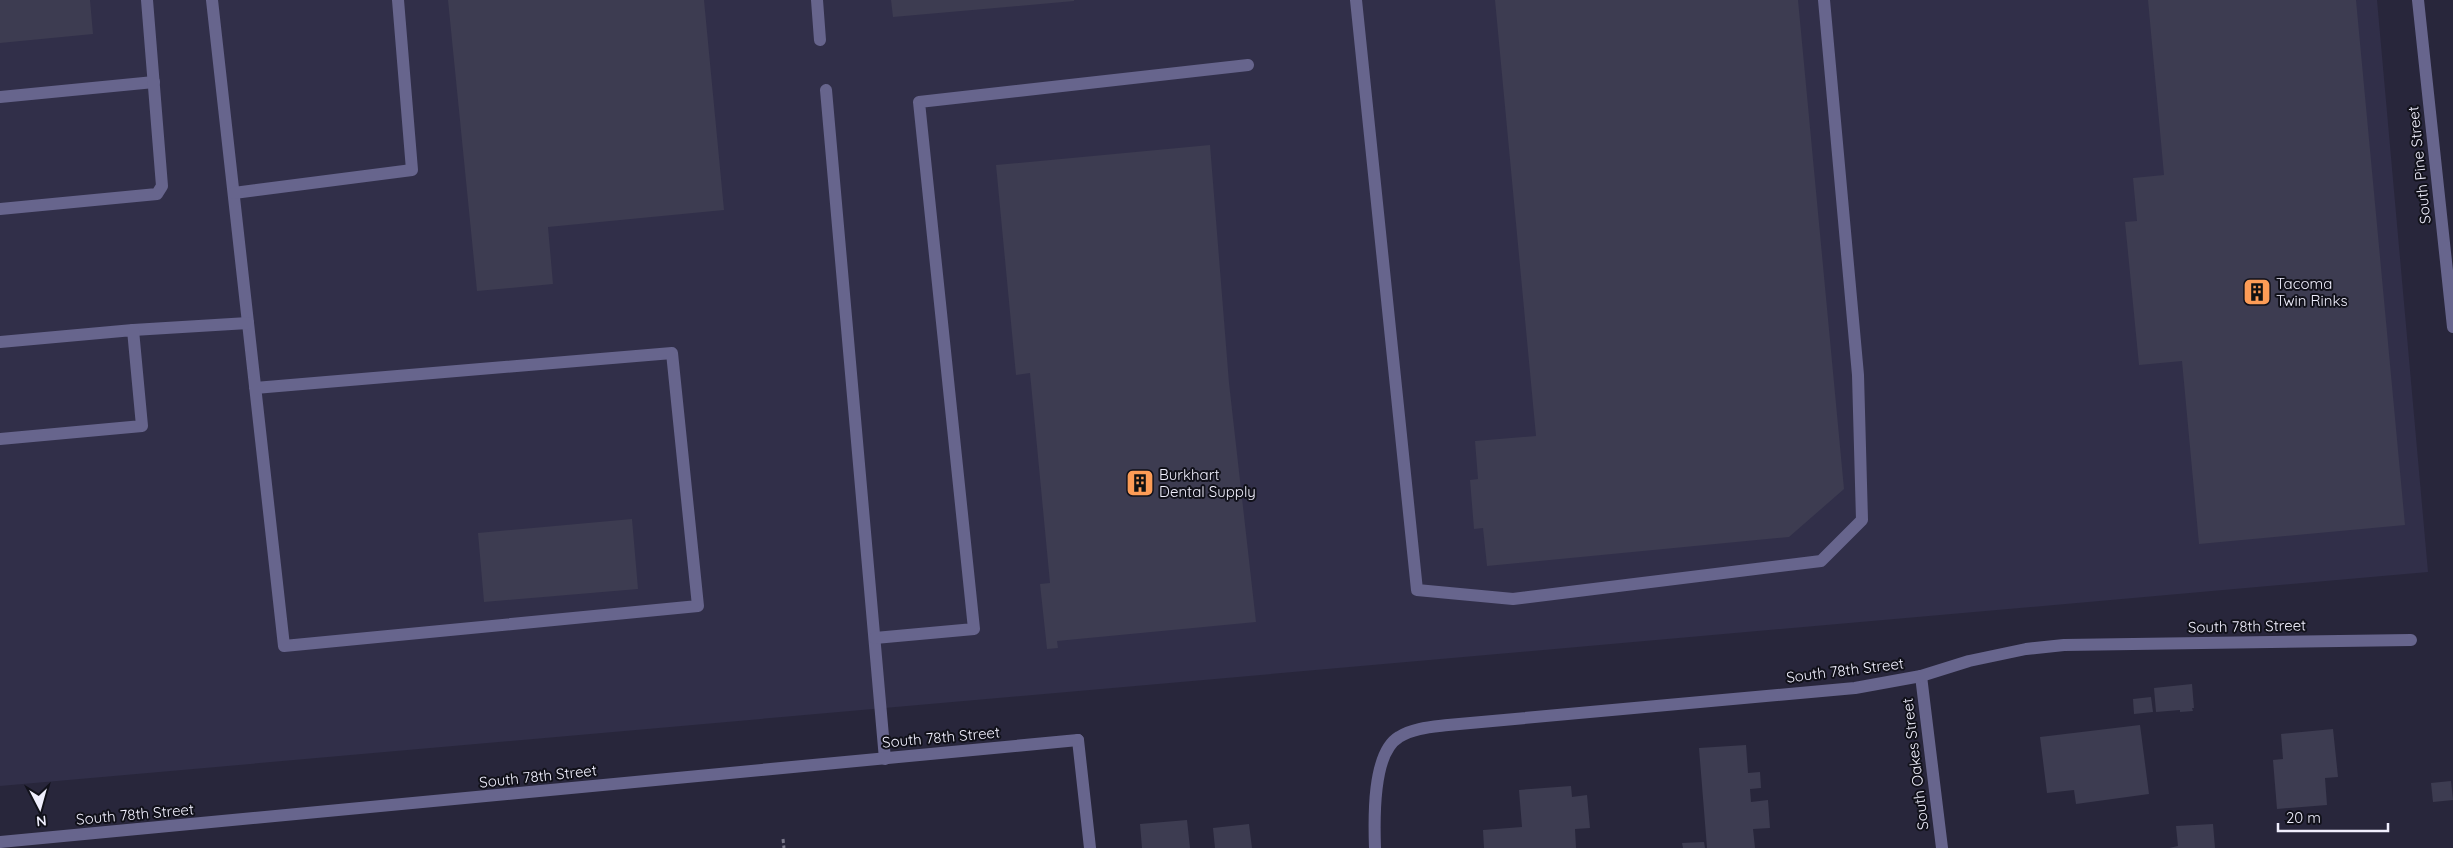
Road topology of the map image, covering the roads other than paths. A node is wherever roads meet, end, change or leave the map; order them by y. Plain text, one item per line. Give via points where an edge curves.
1 (147, 0) edge
2 (212, 0) edge
3 (398, 0) edge
4 (817, 0) edge
5 (1356, 0) edge
6 (1824, 0) edge
7 (2418, 0) edge
8 (820, 40) dead end
9 (1248, 65) dead end
10 (154, 82) junction
11 (826, 90) dead end
12 (0, 97) edge
13 (234, 193) junction
14 (0, 209) edge
15 (2450, 278) edge
16 (248, 323) junction
17 (2453, 327) edge
18 (133, 330) junction
19 (0, 342) edge
20 (255, 388) junction
21 (0, 439) edge
22 (875, 638) junction
23 (2411, 640) dead end
24 (1921, 676) junction
25 (885, 758) junction
26 (0, 842) edge
27 (1090, 848) edge
28 (1375, 848) edge
29 (1942, 848) edge

1 - 10 street
2 - 13 street
3 - 13 street via 412,170
4 - 8 street
5 - 6 street via 1417,590 1513,599 1821,561 1862,520 1858,375
7 - 15 street, South Pine Street
9 - 22 street via 919,102 974,629
10 - 12 street
10 - 14 street via 162,186 157,194
11 - 22 street
13 - 16 street
15 - 17 street, South Pine Street
16 - 18 street
16 - 20 street
18 - 19 street
18 - 21 street via 142,426
20 - 20 street via 284,646 698,606 672,353
22 - 25 street
23 - 24 street, South 78th Street via 2064,645 1979,659
24 - 28 street, South 78th Street via 1855,688 1458,724 1409,733 1392,742 1381,766
24 - 29 street, South Oakes Street
25 - 26 street, South 78th Street
25 - 27 street, South 78th Street via 1078,740

